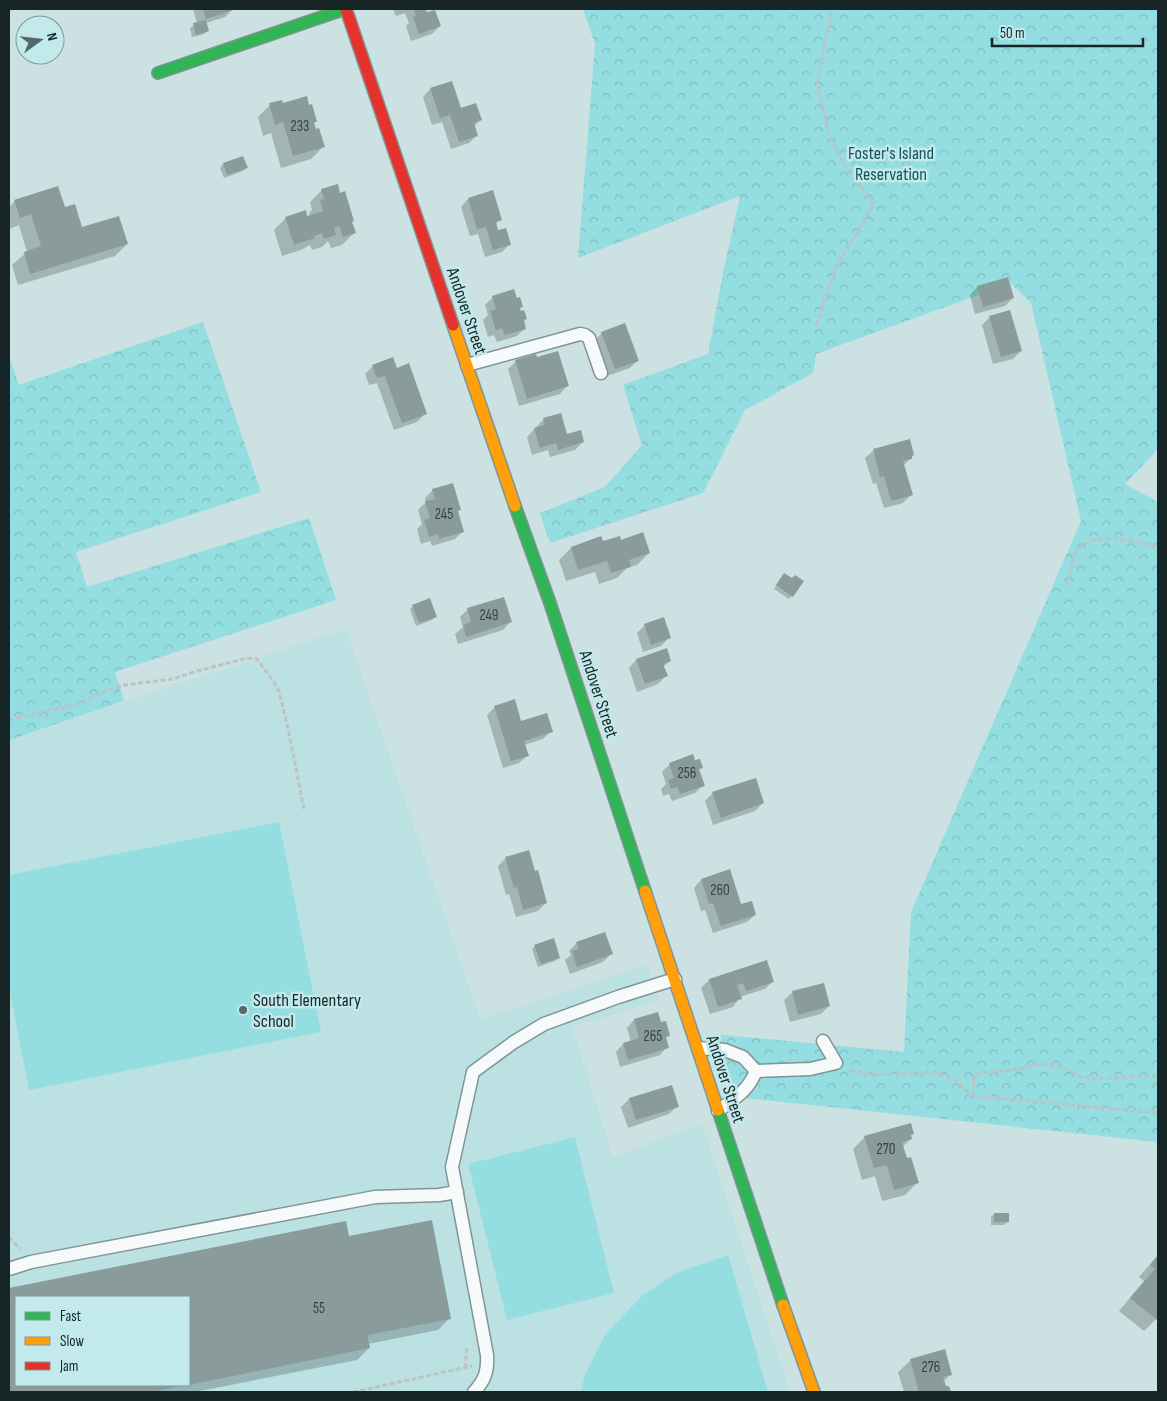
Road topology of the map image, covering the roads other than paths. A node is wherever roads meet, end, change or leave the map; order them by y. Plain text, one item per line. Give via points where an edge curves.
1 (345, 9) edge
2 (158, 73) dead end
3 (467, 365) junction
4 (602, 374) dead end
5 (675, 979) junction
6 (823, 1040) dead end
7 (698, 1048) junction
8 (756, 1071) junction
9 (718, 1111) junction
10 (457, 1192) junction
11 (9, 1269) edge
12 (474, 1392) edge
13 (814, 1392) edge

1 - 2 street
1 - 3 street, Andover Street
3 - 4 lane via 580,334 589,338
3 - 5 street, Andover Street
5 - 7 street, Andover Street
5 - 10 lane via 544,1024 473,1072 452,1167
6 - 8 lane via 836,1063 810,1069
7 - 8 lane via 725,1050 742,1056
7 - 9 street, Andover Street
8 - 9 lane via 745,1090
9 - 13 street, Andover Street
10 - 11 lane via 376,1197
10 - 12 lane via 487,1363 483,1382

